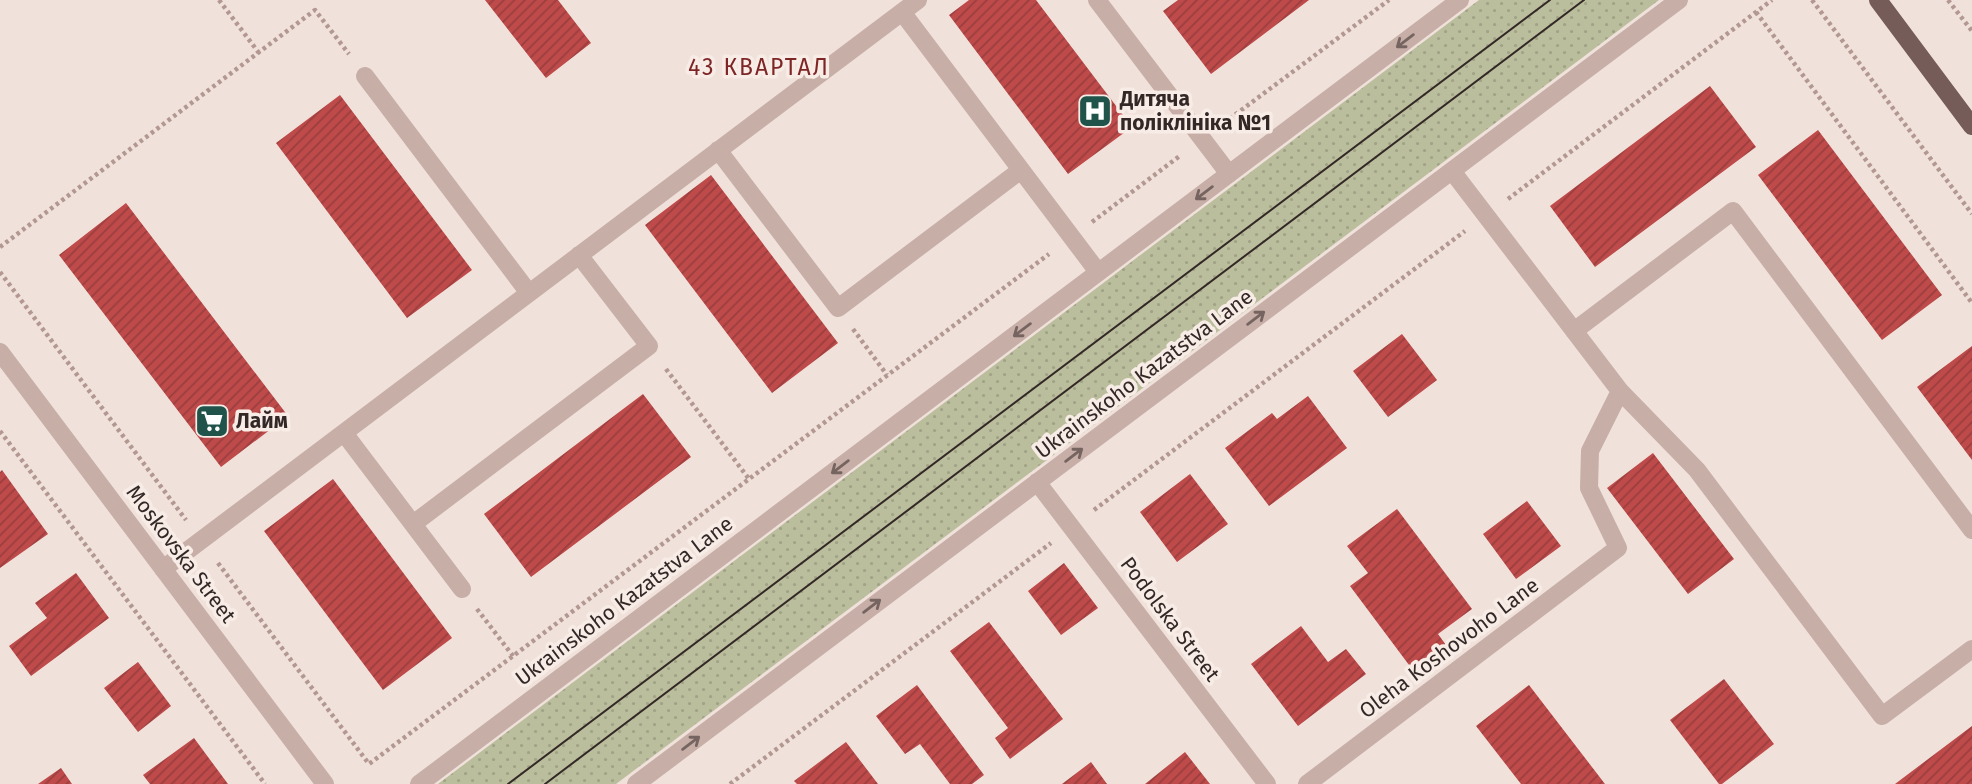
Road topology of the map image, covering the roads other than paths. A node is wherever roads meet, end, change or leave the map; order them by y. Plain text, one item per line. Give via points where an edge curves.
1 (918, 0) edge
2 (1460, 0) edge
3 (1679, 0) edge
4 (1878, 0) edge
5 (1104, 2) edge
6 (902, 12) junction
7 (365, 76) road end
8 (1972, 126) edge
9 (718, 150) junction
10 (1021, 170) junction
11 (1452, 171) junction
12 (1228, 174) junction
13 (579, 255) junction
14 (1098, 272) junction
15 (529, 293) junction
16 (1574, 331) junction
17 (0, 352) edge
18 (1620, 391) junction
19 (344, 432) junction
20 (1037, 482) junction
21 (413, 524) junction
22 (1972, 530) edge
23 (163, 569) junction
24 (462, 589) road end
25 (1972, 649) edge
26 (325, 784) edge
27 (419, 784) edge
28 (636, 784) edge
29 (1267, 784) edge
30 (1307, 784) edge

1 - 6 street
2 -> 12 street, Ukrainskoho Kazatstva Lane
3 - 11 street, Ukrainskoho Kazatstva Lane
4 - 8 main road
5 - 12 street
6 - 9 street
6 - 10 street
7 - 15 street
9 - 10 street via 838,309
9 - 13 street
10 - 14 street
11 - 16 street
20 -> 11 street, Ukrainskoho Kazatstva Lane
12 -> 14 street, Ukrainskoho Kazatstva Lane
13 - 15 street
13 - 21 street via 649,346
14 -> 27 street, Ukrainskoho Kazatstva Lane
15 - 19 street
16 - 18 street
16 - 22 street via 1733,211
17 - 23 street, Moskovska Street
18 - 25 street via 1697,470 1882,716
18 - 30 street, Oleha Koshovoho Lane via 1590,451 1588,488 1618,548
19 - 21 street
19 - 23 street
28 -> 20 street, Ukrainskoho Kazatstva Lane
20 - 29 street, Podolska Street
21 - 24 street
23 - 26 street, Moskovska Street

